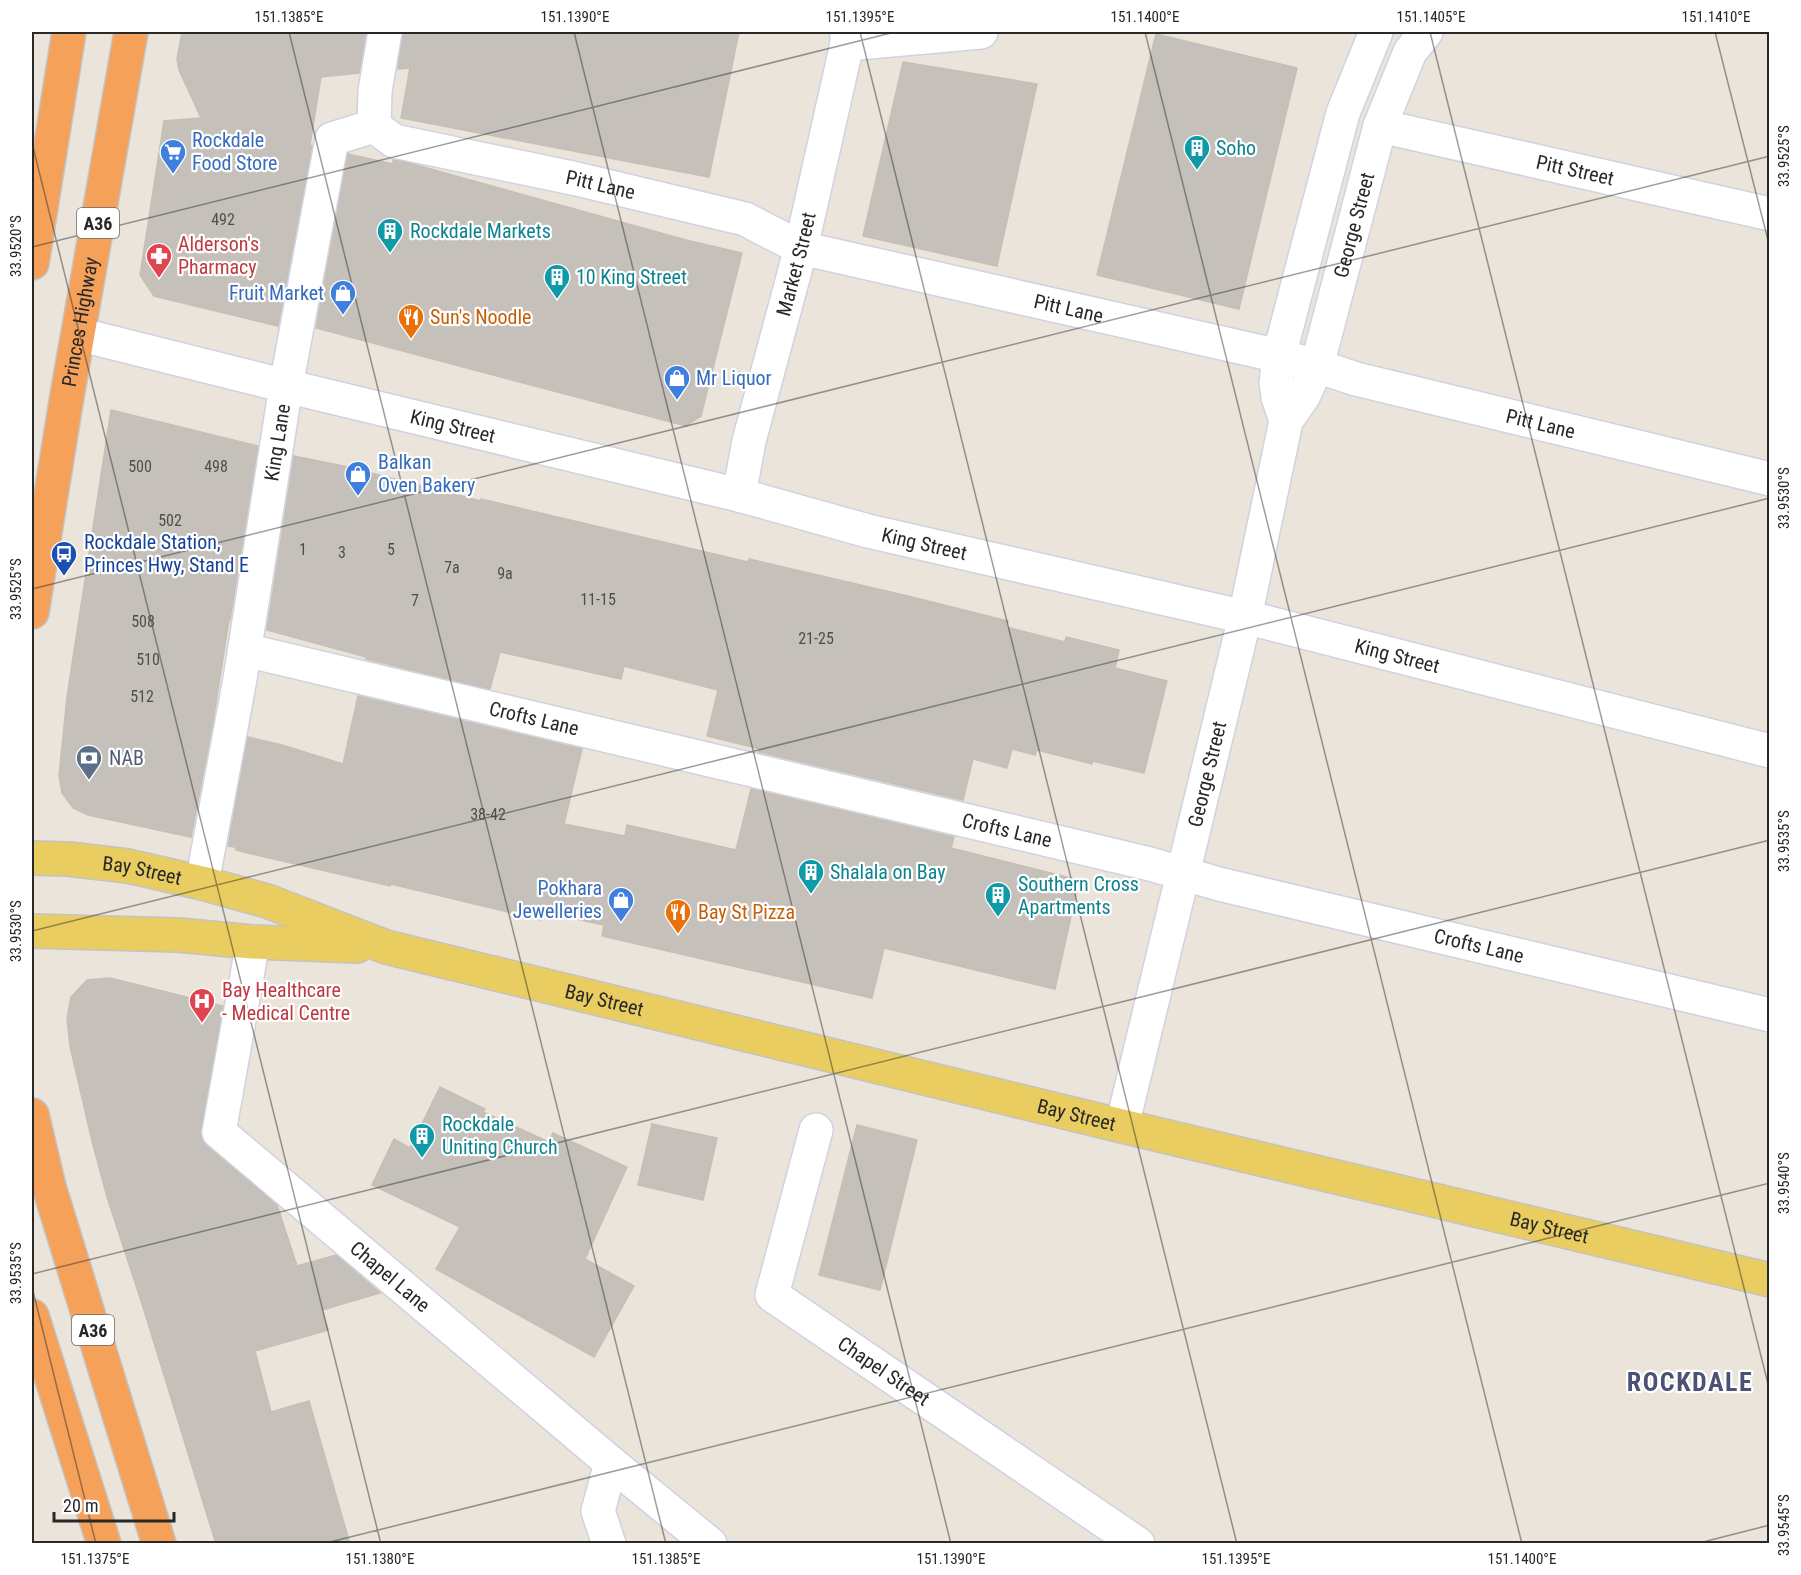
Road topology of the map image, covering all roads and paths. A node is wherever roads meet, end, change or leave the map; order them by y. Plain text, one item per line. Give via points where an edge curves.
1 (69, 32) edge
2 (131, 32) edge
3 (385, 32) edge
4 (981, 32) edge
5 (1376, 32) edge
6 (1426, 32) edge
7 (847, 38) edge
8 (374, 126) junction
9 (1380, 126) junction
10 (1770, 214) edge
11 (801, 248) junction
12 (32, 263) edge
13 (78, 334) junction
14 (1279, 356) junction
15 (1317, 366) junction
16 (286, 386) junction
17 (1286, 421) junction
18 (1770, 479) edge
19 (739, 495) junction
20 (32, 612) edge
21 (1245, 617) junction
22 (245, 650) junction
23 (1770, 751) edge
24 (32, 858) edge
25 (1183, 874) junction
26 (202, 883) junction
27 (32, 931) edge
28 (253, 942) junction
29 (386, 947) junction
30 (1770, 1015) edge
31 (32, 1115) edge
32 (1122, 1126) junction
33 (816, 1130) dead end
34 (1770, 1280) edge
35 (32, 1316) edge
36 (610, 1463) junction
37 (104, 1544) edge
38 (159, 1544) edge
39 (609, 1544) edge
40 (710, 1544) edge
41 (1138, 1544) edge

1 - 12 highway
2 - 13 highway, Princes Highway / A36
3 - 8 street via 375,91
4 - 7 street
5 - 14 street, George Street via 1343,113
6 - 9 street, George Street via 1410,52
7 - 11 street, Market Street
8 - 11 street, Pitt Lane via 394,141 745,219
8 - 16 street, King Lane via 332,139
9 - 10 street, Pitt Street
9 - 15 street, George Street
11 - 14 street, Pitt Lane
11 - 19 street, Market Street via 749,441
13 - 16 street, King Street
13 - 20 highway, Princes Highway / A36
14 - 15 street, Pitt Lane
14 - 17 street, George Street via 1276,383
15 - 17 street, George Street
15 - 18 street, Pitt Lane via 1356,379
16 - 19 street, King Street
16 - 22 street, King Lane
17 - 21 street, George Street
19 - 21 street, King Street via 868,531
21 - 23 street, King Street
21 - 25 street, George Street
22 - 25 street, Crofts Lane
22 - 26 street, King Lane
24 - 26 main road, Bay Street via 128,866
25 - 30 street, Crofts Lane
25 - 32 street, George Street
26 - 29 main road, Bay Street via 267,902
27 - 28 main road, Bay Street via 178,935
28 - 29 main road, Bay Street
28 - 36 street, Chapel Lane via 219,1132
29 - 32 main road, Bay Street
31 - 38 highway, A36 via 49,1187
32 - 34 main road, Bay Street
33 - 41 street, Chapel Street via 772,1295
35 - 37 highway
36 - 39 street via 598,1511
36 - 40 street, Chapel Lane

